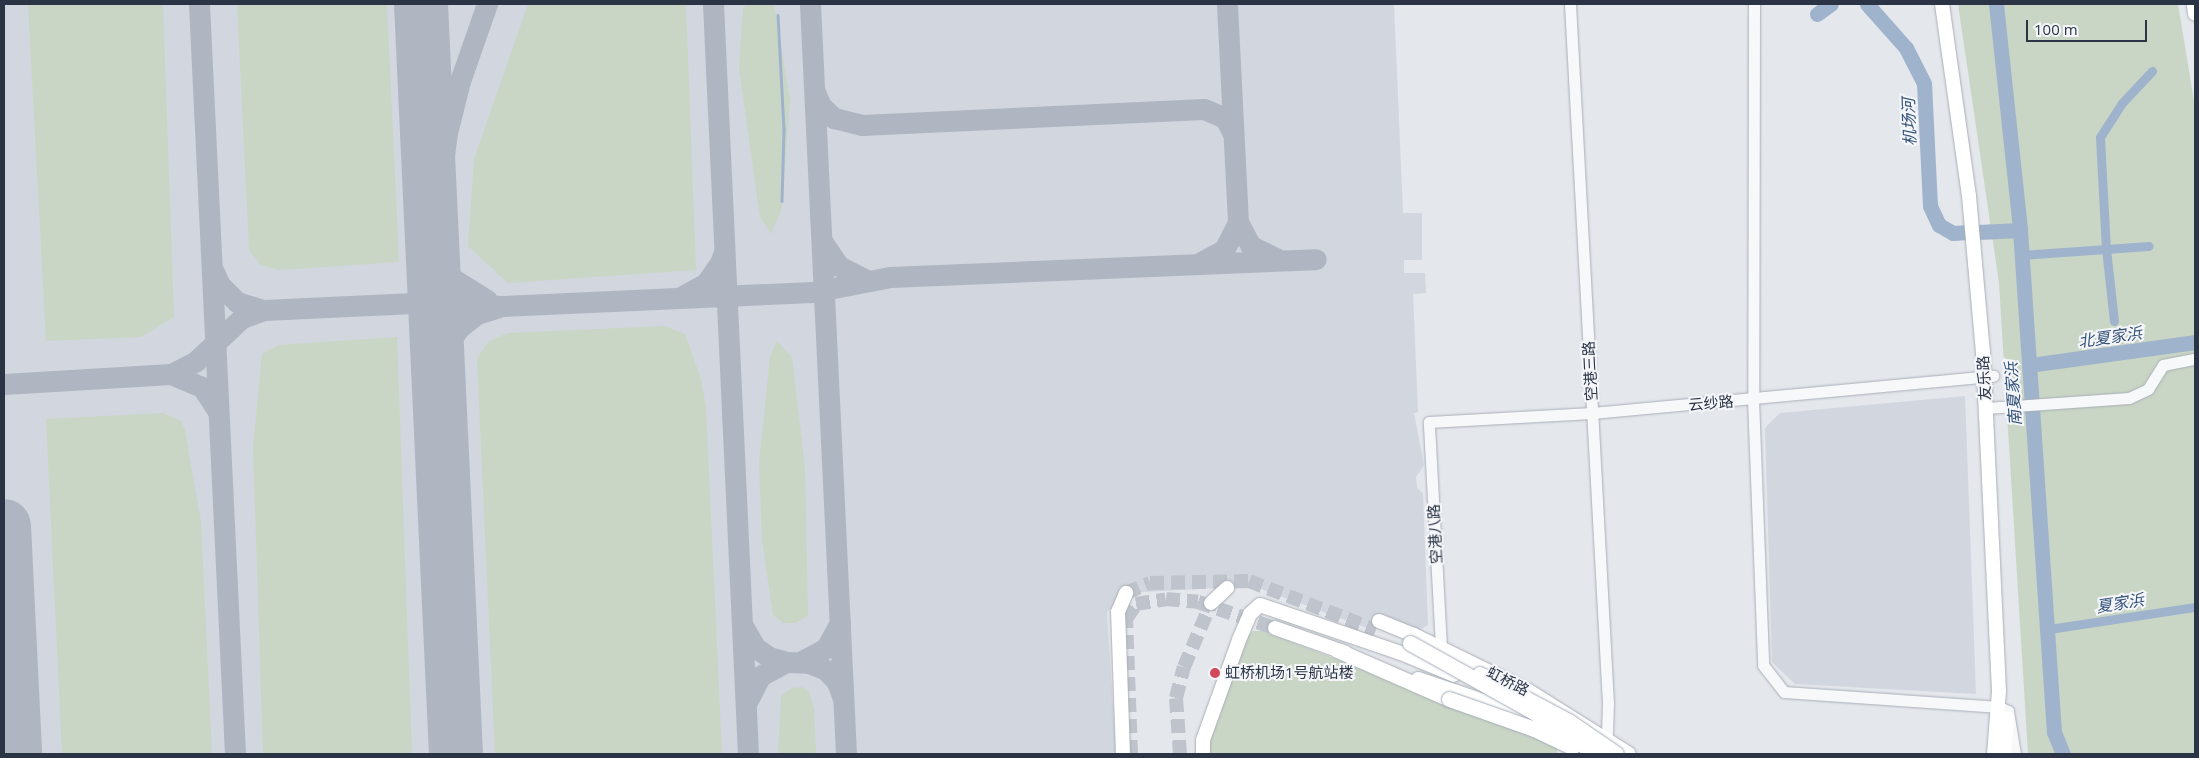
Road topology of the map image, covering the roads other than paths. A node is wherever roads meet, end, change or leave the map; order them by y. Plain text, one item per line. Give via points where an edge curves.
1 (1570, 4) edge
2 (1754, 4) edge
3 (1942, 4) edge
4 (1950, 4) edge
5 (2194, 4) edge
6 (2195, 13) edge
7 (2195, 359) edge
8 (1988, 377) junction
9 (1753, 399) junction
10 (1990, 408) junction
11 (1592, 413) junction
12 (1429, 422) joint
13 (1227, 588) dead end
14 (1126, 592) dead end
15 (1211, 603) tunnel mouth
16 (1274, 628) tunnel mouth
17 (1354, 637) junction
18 (1410, 643) junction
19 (1441, 647) junction
20 (1337, 650) junction
21 (2004, 709) junction
22 (1548, 724) junction
23 (1607, 738) junction
24 (1123, 754) edge
25 (1203, 754) edge
26 (1563, 754) edge
27 (1584, 754) edge
28 (1596, 754) edge
29 (1602, 754) edge
30 (1617, 754) edge
31 (1629, 754) edge
32 (1994, 754) edge
33 (2004, 754) edge
34 (2015, 754) edge

1 - 11 street, 空港三路
2 - 9 street
3 - 8 main road, 友乐路 via 1970,196
4 - 8 main road, 友乐路 via 1978,196
5 - 6 highway
7 - 10 street via 2163,365 2148,389 2140,395 2058,405
8 - 9 street, 云纱路
8 - 10 main road, 友乐路
9 - 11 street, 云纱路
9 - 21 street via 1763,665 1784,692
10 - 21 main road, 友乐路
11 - 12 street, 云纱路
11 - 23 street, 空港三路 via 1608,704
12 - 19 street, 空港八路
13 - 15 main road
14 - 24 main road via 1118,612
16 - 20 main road
17 - 19 main road via 1395,645
17 - 22 main road via 1435,666
17 - 25 main road via 1273,608 1260,605 1254,608 1206,730
18 - 19 main road, 虹桥路 via 1378,625
18 - 28 highway, bridge via 1532,711
18 - 30 main road, 虹桥路, bridge via 1569,721
19 - 23 main road, 虹桥路 via 1527,690
20 - 22 main road
20 - 27 highway, bridge via 1449,698 1534,729
21 - 32 main road, 友乐路
21 - 33 main road, 友乐路
21 - 34 street
22 - 26 main road via 1561,736
22 - 29 main road
23 - 31 main road, 虹桥路

